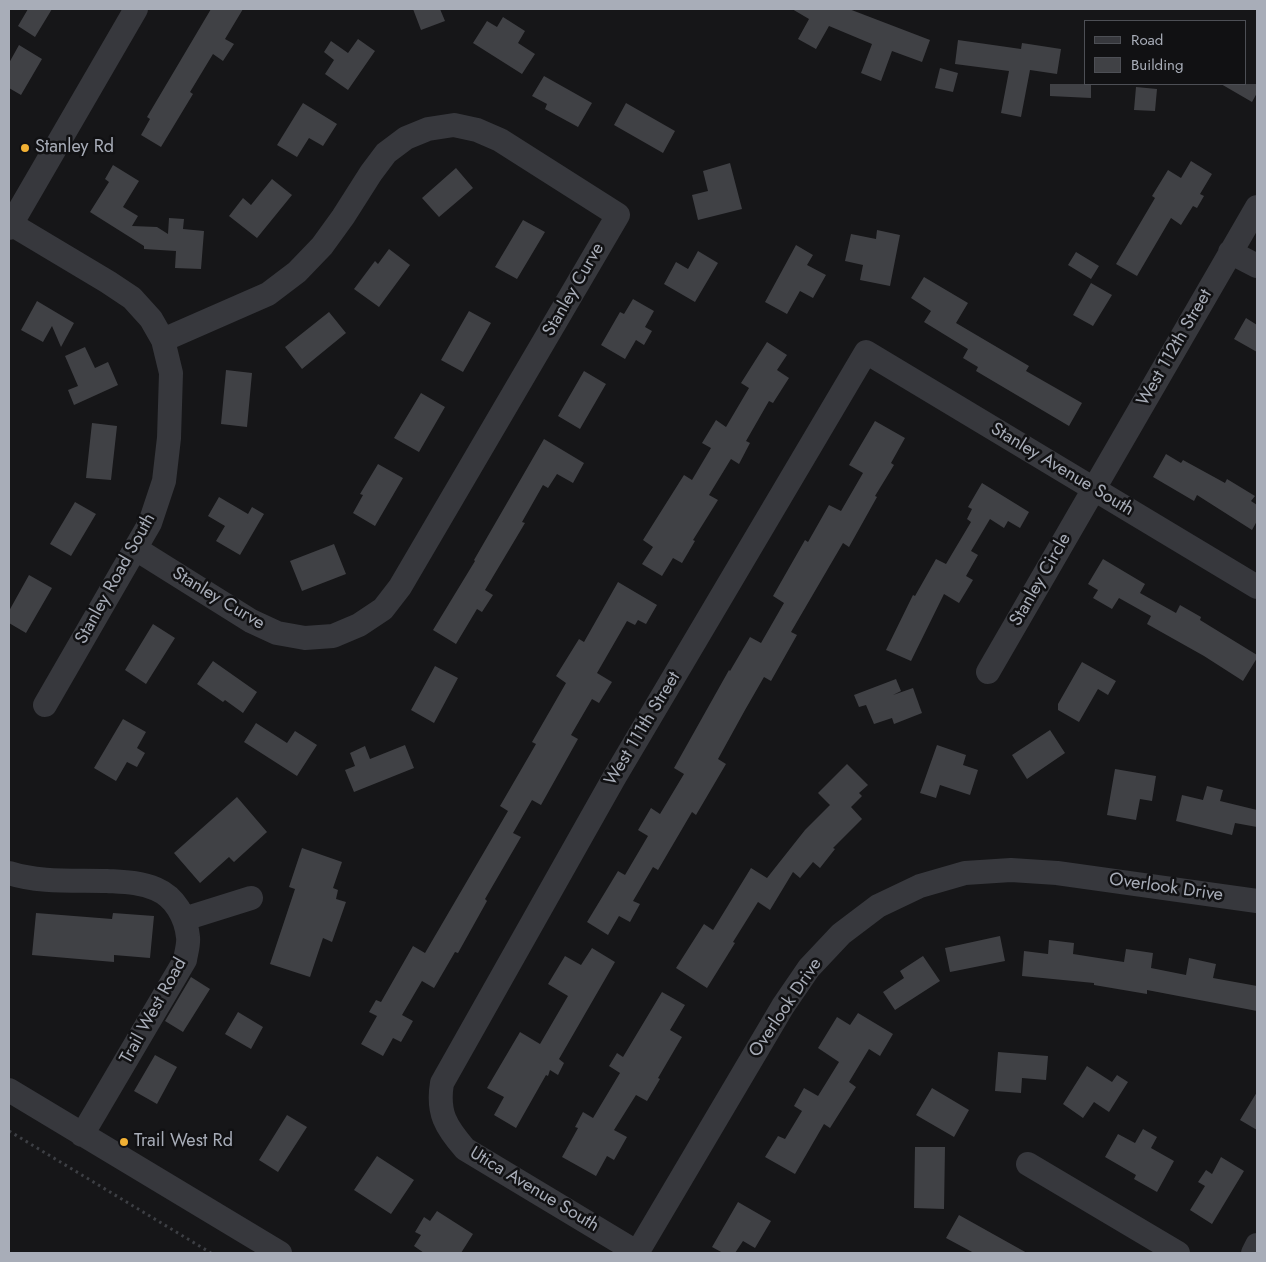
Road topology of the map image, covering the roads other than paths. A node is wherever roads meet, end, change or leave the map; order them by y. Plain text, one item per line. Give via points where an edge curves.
1 (136, 9) edge
2 (1257, 207) edge
3 (10, 226) edge
4 (1230, 252) junction
5 (1257, 266) edge
6 (163, 340) junction
7 (866, 352) joint
8 (1094, 489) junction
9 (136, 549) junction
10 (1257, 587) edge
11 (988, 672) dead end
12 (45, 705) dead end
13 (9, 874) edge
14 (251, 898) dead end
15 (1257, 901) edge
16 (184, 919) junction
17 (9, 1090) edge
18 (441, 1113) joint
19 (82, 1135) junction
20 (1028, 1164) dead end
21 (1257, 1246) edge
22 (280, 1253) edge
23 (637, 1253) edge
24 (1178, 1253) edge
25 (1253, 1253) edge

1 - 3 street
2 - 4 street, West 112th Street
3 - 6 street, Stanley Road South via 132,298 151,319
4 - 5 street
4 - 8 street, West 112th Street
6 - 9 street, Stanley Road South via 171,373 164,481 150,523
6 - 9 street, Stanley Curve via 268,294 297,272 322,246 386,153 406,138 428,129 454,125 478,130 500,140 618,215 400,587 383,609 359,625 333,636 305,638 277,633 251,621
7 - 8 street, Stanley Avenue South
7 - 18 street, West 111th Street via 614,778 448,1071 439,1099
8 - 10 street, Stanley Avenue South
8 - 11 street, Stanley Circle
9 - 12 street, Stanley Road South
13 - 16 street, Trail West Road via 136,882 157,889 174,901
14 - 16 street
15 - 23 street, Overlook Drive via 1057,873 1011,870 965,873 920,886 878,906 841,934 809,968 783,1006
16 - 19 street, Trail West Road via 189,938 185,960
17 - 19 street
18 - 23 street, Utica Avenue South via 450,1132 465,1149
19 - 22 street
20 - 24 street
21 - 25 street

